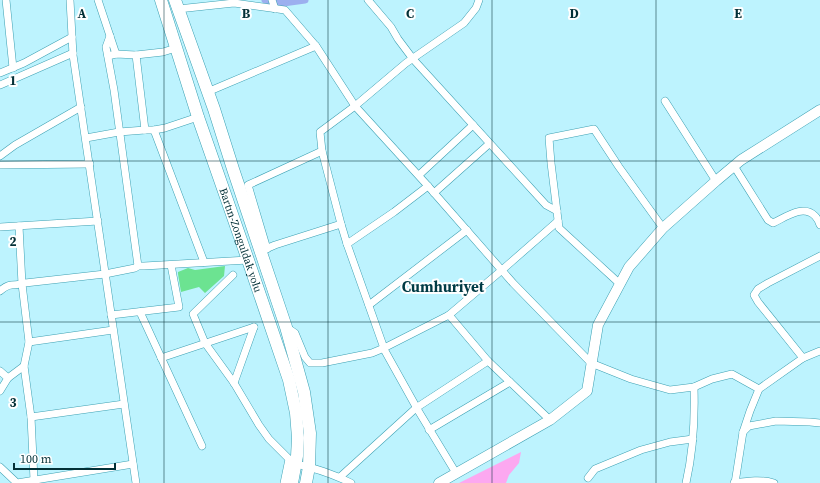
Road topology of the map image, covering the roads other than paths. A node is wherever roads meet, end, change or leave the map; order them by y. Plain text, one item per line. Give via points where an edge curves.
1 (6, 0) edge
2 (70, 0) edge
3 (98, 0) edge
4 (160, 0) edge
5 (272, 0) edge
6 (368, 0) edge
7 (479, 0) edge
8 (176, 5) edge
9 (275, 9) junction
10 (110, 36) junction
11 (72, 37) junction
12 (316, 46) junction
13 (176, 48) junction
14 (73, 53) junction
15 (116, 54) junction
16 (136, 55) junction
17 (108, 56) junction
18 (413, 59) junction
19 (13, 68) junction
20 (0, 73) edge
21 (0, 85) edge
22 (212, 90) dead end
23 (666, 101) dead end
24 (355, 106) junction
25 (81, 107) junction
26 (820, 110) edge
27 (198, 117) junction
28 (473, 125) junction
29 (145, 130) junction
30 (154, 130) junction
31 (119, 132) junction
32 (86, 138) junction
33 (489, 144) junction
34 (322, 151) junction
35 (0, 156) edge
36 (90, 164) junction
37 (0, 165) edge
38 (734, 166) junction
39 (419, 175) junction
40 (716, 181) junction
41 (428, 186) junction
42 (434, 193) junction
43 (557, 211) junction
44 (98, 221) junction
45 (558, 221) junction
46 (341, 224) junction
47 (820, 225) edge
48 (19, 226) junction
49 (0, 227) edge
50 (663, 228) junction
51 (466, 230) junction
52 (347, 244) junction
53 (264, 250) junction
54 (820, 256) edge
55 (248, 260) junction
56 (204, 262) junction
57 (171, 265) junction
58 (138, 266) junction
59 (502, 270) junction
60 (105, 274) junction
61 (233, 275) dead end
62 (22, 284) junction
63 (620, 284) junction
64 (0, 291) edge
65 (369, 305) junction
66 (140, 312) junction
67 (449, 314) junction
68 (111, 315) junction
69 (286, 327) junction
70 (113, 330) junction
71 (29, 342) junction
72 (205, 343) junction
73 (384, 348) junction
74 (820, 351) edge
75 (161, 358) junction
76 (803, 358) junction
77 (488, 361) junction
78 (591, 363) junction
79 (24, 366) junction
80 (0, 371) edge
81 (8, 378) junction
82 (510, 382) junction
83 (234, 383) junction
84 (694, 387) junction
85 (758, 389) junction
86 (0, 391) edge
87 (124, 404) junction
88 (416, 408) junction
89 (31, 417) junction
90 (550, 420) junction
91 (820, 423) edge
92 (429, 430) junction
93 (743, 432) junction
94 (693, 439) junction
95 (202, 446) dead end
96 (133, 464) junction
97 (296, 464) junction
98 (0, 467) edge
99 (309, 467) junction
100 (456, 473) junction
101 (340, 478) junction
102 (588, 478) dead end
103 (34, 480) junction
104 (16, 483) edge
105 (136, 483) edge
106 (284, 483) edge
107 (292, 483) edge
108 (306, 483) edge
109 (351, 483) edge
110 (439, 483) edge
111 (686, 483) edge
112 (735, 483) edge
113 (774, 483) edge

1 - 19 street
2 - 11 street
3 - 10 street
4 - 13 highway, Bartın-Zonguldak yolu
5 - 9 street
6 - 18 street
7 - 18 street via 464,23
8 - 9 street via 234,3
8 - 53 highway, Bartın-Zonguldak yolu
9 - 12 street via 285,10
10 - 15 street
10 - 17 street via 106,47
11 - 14 street
11 - 19 street
12 - 22 street
12 - 24 street
13 - 16 street
13 - 27 highway, Bartın-Zonguldak yolu
14 - 21 street
14 - 25 street
15 - 16 street
15 - 17 street
16 - 29 street
17 - 31 street
18 - 24 street
18 - 28 street
19 - 20 street
23 - 40 street
24 - 34 street via 320,132
24 - 39 street
25 - 32 street
25 - 35 street
26 - 38 main road
27 - 30 street
27 - 55 highway, Bartın-Zonguldak yolu
28 - 33 street
28 - 39 street
29 - 30 street
29 - 31 street
30 - 56 street
31 - 32 street
31 - 58 street
32 - 36 street
33 - 42 street
33 - 43 street via 546,205
34 - 46 street
34 - 53 street via 248,185
36 - 37 street
36 - 44 street
38 - 40 main road
38 - 47 street via 768,220 773,223 800,211 813,214
39 - 41 street
40 - 50 main road
41 - 42 street
41 - 52 street
42 - 51 street
43 - 45 street
43 - 50 street via 549,138 594,129
44 - 48 street
44 - 60 street
45 - 59 street
45 - 63 street via 559,228
46 - 52 street
46 - 53 street
48 - 49 street
48 - 62 street
50 - 63 main road via 629,267
51 - 59 street
51 - 65 street
52 - 65 street
53 - 69 highway, Bartın-Zonguldak yolu
54 - 76 street via 763,286 754,295
55 - 56 street
55 - 97 highway, Bartın-Zonguldak yolu via 289,380 296,413
56 - 57 street
57 - 58 street
57 - 66 street via 179,307
58 - 60 street
59 - 67 street
59 - 78 street
60 - 62 street
60 - 68 street
61 - 72 street via 193,314
62 - 64 street via 10,284
62 - 71 street
63 - 78 main road via 598,325
65 - 73 street
66 - 68 street
66 - 75 street
67 - 73 street
67 - 77 street
68 - 70 street
69 - 73 street via 295,333 310,363 372,354
69 - 99 highway, Bartın-Zonguldak yolu via 304,392 310,433
70 - 71 street
70 - 87 street
71 - 79 street
72 - 75 street
72 - 83 street
72 - 83 street via 254,327
73 - 88 street
74 - 76 street
75 - 95 street
76 - 85 street
77 - 82 street
77 - 88 street
78 - 84 street via 631,379 670,390
78 - 90 main road via 587,391
79 - 81 street
79 - 89 street
80 - 81 street
81 - 86 street
82 - 90 street
82 - 92 street
83 - 106 street via 269,439 289,459
84 - 85 street via 732,374
84 - 94 street
85 - 93 street
87 - 89 street
87 - 96 street
88 - 92 street
88 - 101 street
89 - 103 street
90 - 100 main road
91 - 93 street via 776,421 749,426
92 - 100 street
93 - 112 street
94 - 102 street via 670,442 628,455 596,469
94 - 111 street
96 - 103 street
96 - 105 street
97 - 99 street
97 - 107 highway, Bartın-Zonguldak yolu
98 - 104 street
99 - 101 street
99 - 108 highway, Bartın-Zonguldak yolu
100 - 110 main road
101 - 109 street
103 - 104 street
112 - 113 street via 762,480

